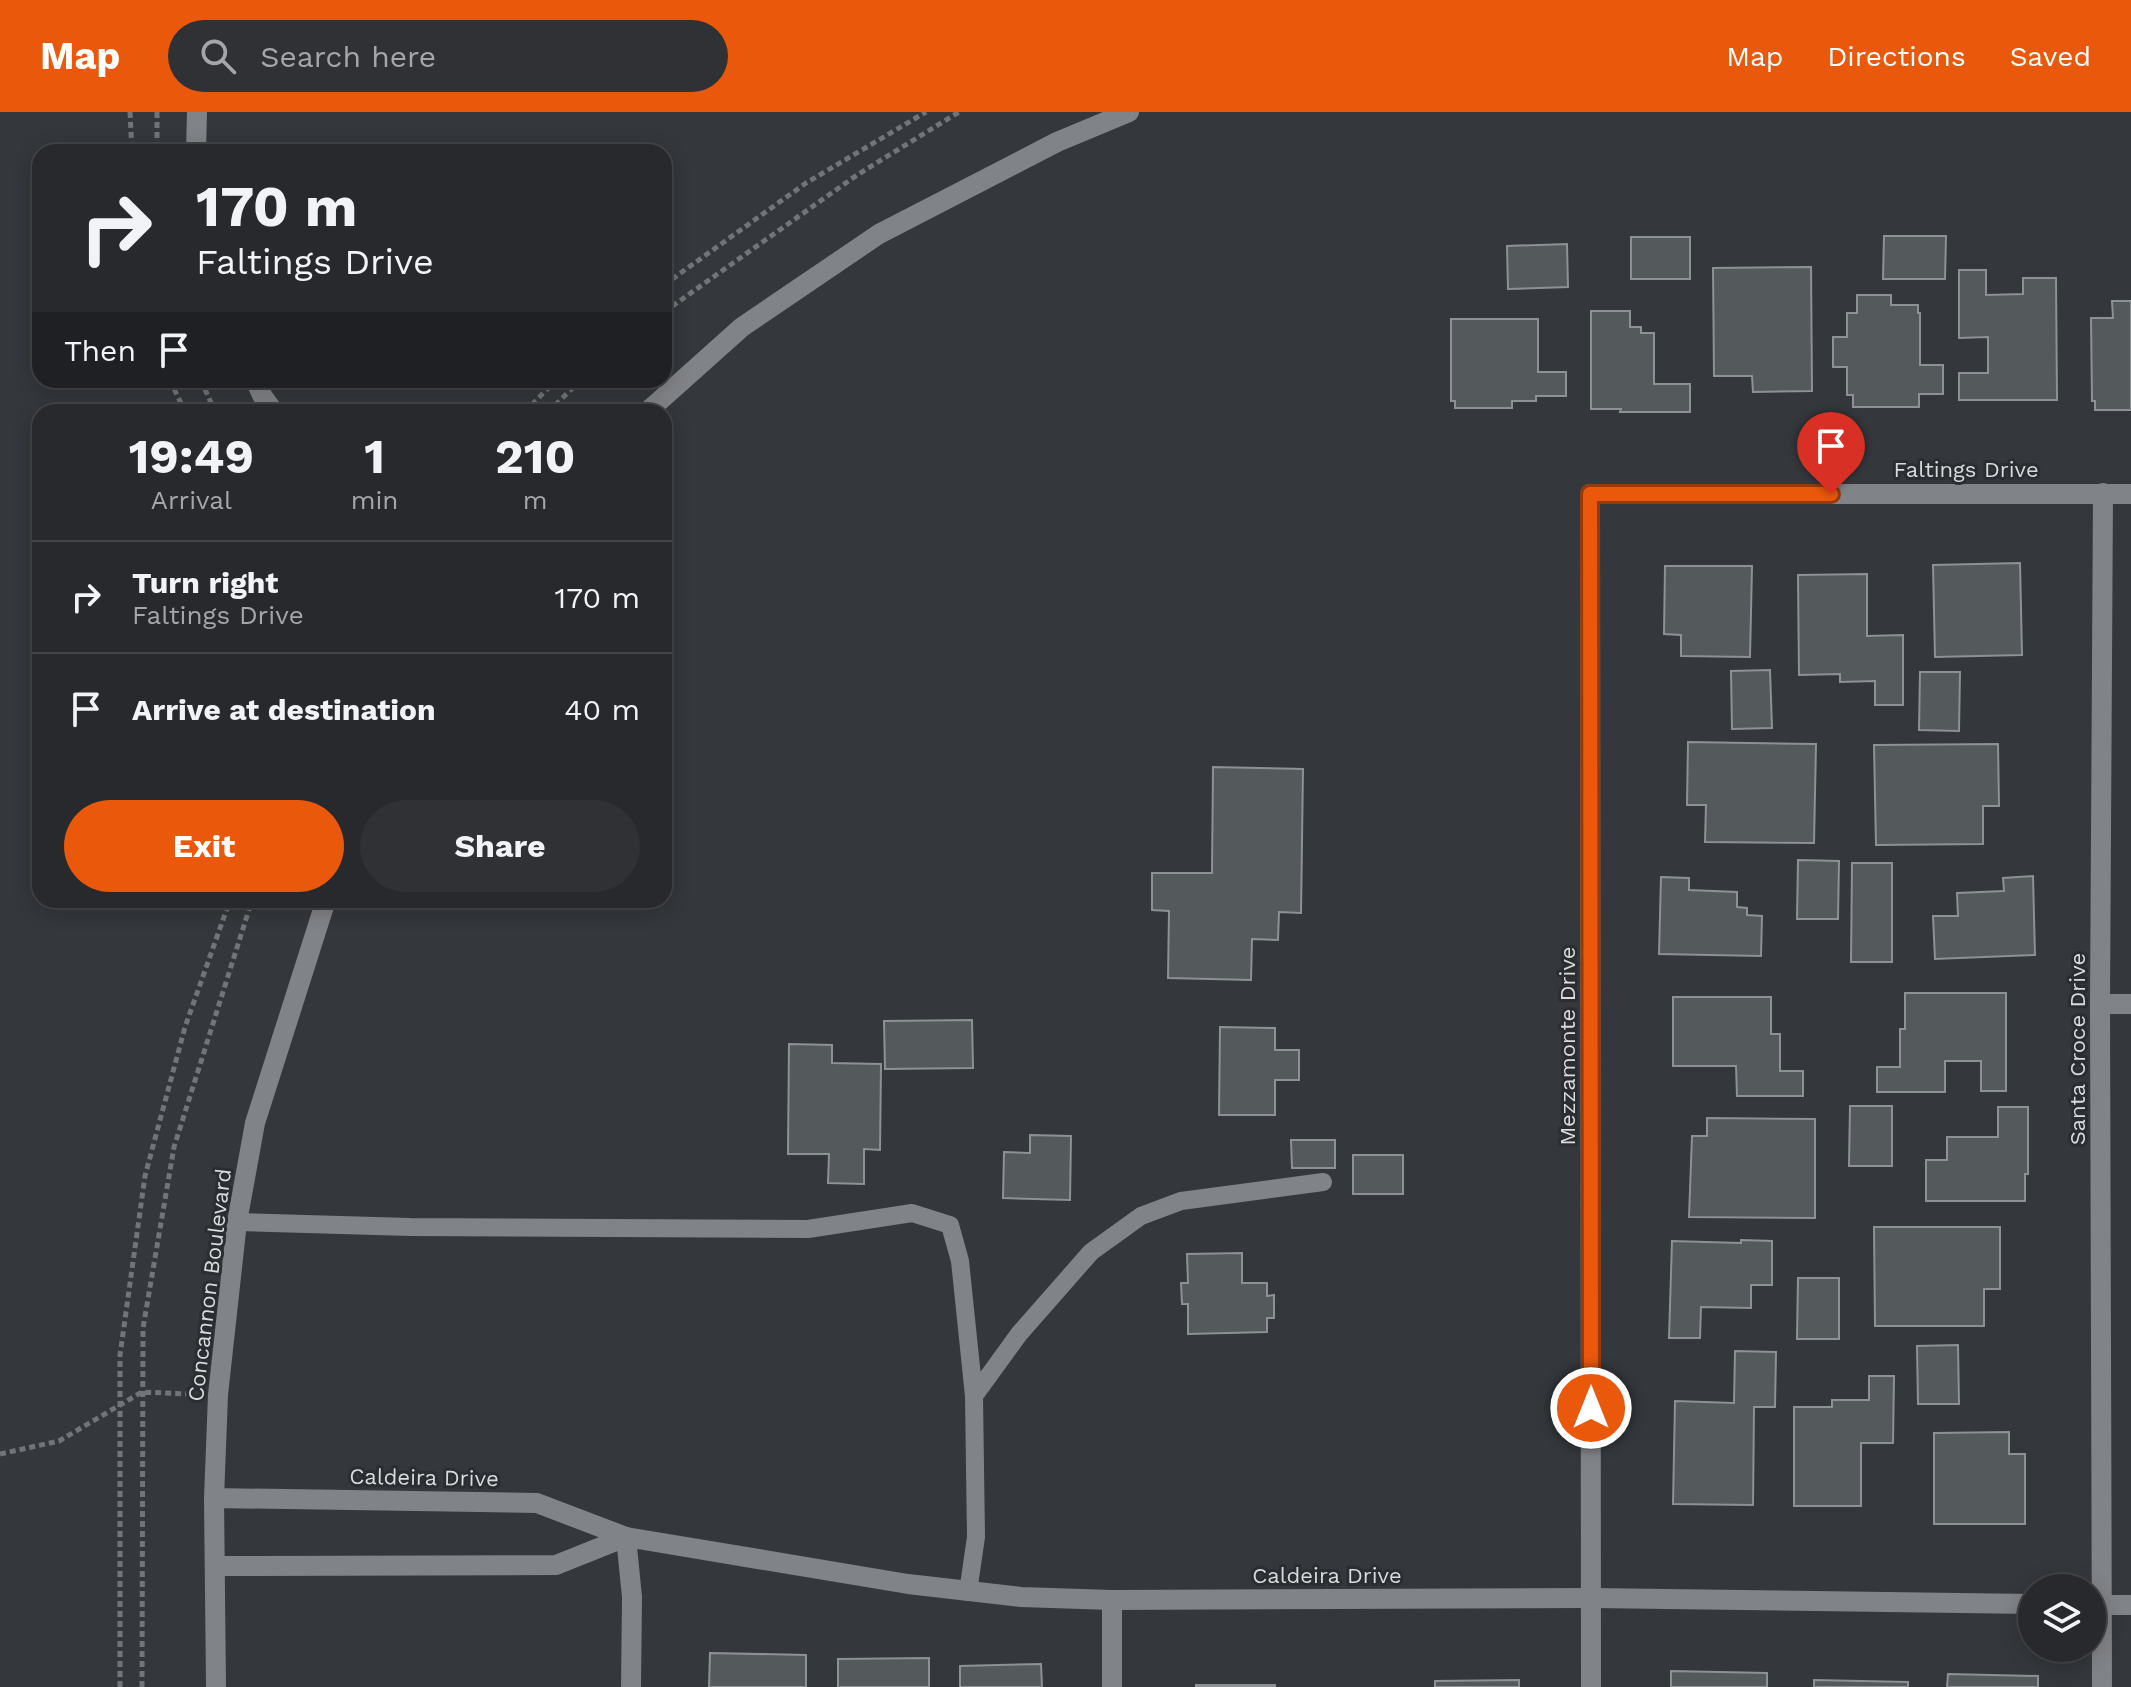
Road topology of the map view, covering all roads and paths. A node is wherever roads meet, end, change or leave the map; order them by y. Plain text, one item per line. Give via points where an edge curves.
1 (130, 112) edge
2 (157, 112) edge
3 (197, 112) edge
4 (926, 112) edge
5 (959, 112) edge
6 (1129, 112) edge
7 (132, 144) edge
8 (157, 144) edge
9 (196, 144) edge
10 (672, 279) edge
11 (672, 306) edge
12 (548, 388) edge
13 (573, 388) edge
14 (533, 404) edge
15 (556, 404) edge
16 (656, 404) edge
17 (2103, 493) junction
18 (1590, 494) joint
19 (2131, 494) edge
20 (227, 908) edge
21 (249, 908) edge
22 (323, 908) edge
23 (2100, 1004) junction
24 (2131, 1004) edge
25 (1323, 1182) dead end
26 (237, 1222) junction
27 (142, 1392) junction
28 (218, 1395) junction
29 (974, 1396) junction
30 (120, 1404) junction
31 (0, 1454) edge
32 (214, 1498) junction
33 (626, 1537) junction
34 (215, 1566) junction
35 (2097, 1574) edge
36 (968, 1592) junction
37 (1592, 1598) junction
38 (1112, 1600) junction
39 (2018, 1604) edge
40 (2106, 1605) edge
41 (2131, 1605) edge
42 (2100, 1662) edge
43 (120, 1687) edge
44 (142, 1687) edge
45 (216, 1687) edge
46 (631, 1687) edge
47 (1112, 1687) edge
48 (1591, 1687) edge
49 (2102, 1687) edge

1 - 7 path
2 - 8 path
3 - 9 street
4 - 10 path via 806,183
5 - 11 path via 857,175
6 - 16 street via 1057,142 879,234 742,327
12 - 14 path
13 - 15 path
17 - 18 street, Faltings Drive
17 - 19 street, Faltings Drive
17 - 23 street, Santa Croce Drive
18 - 37 street, Mezzamonte Drive
20 - 30 path via 185,1027 145,1176 120,1355
21 - 27 path via 174,1147 143,1328
22 - 26 street, Concannon Boulevard via 255,1123
23 - 24 street
23 - 35 street, Santa Croce Drive
25 - 29 lane via 1181,1201 1141,1216 1091,1252 1019,1334
26 - 28 street, Concannon Boulevard
26 - 29 lane via 808,1229 912,1213 950,1225 960,1261
27 - 28 path
27 - 30 path
27 - 44 path
28 - 32 street, Concannon Boulevard
29 - 36 lane via 976,1537
30 - 31 path via 59,1441
30 - 43 path
32 - 33 street, Caldeira Drive via 537,1503
32 - 34 street, Concannon Boulevard
33 - 34 street via 556,1565
33 - 36 street, Caldeira Drive
33 - 46 street
34 - 45 street, Concannon Boulevard
36 - 38 street, Caldeira Drive
37 - 38 street, Caldeira Drive
37 - 39 street, Caldeira Drive
37 - 48 street, Mezzamonte Drive
38 - 47 street
40 - 41 street
42 - 49 street, Santa Croce Drive

